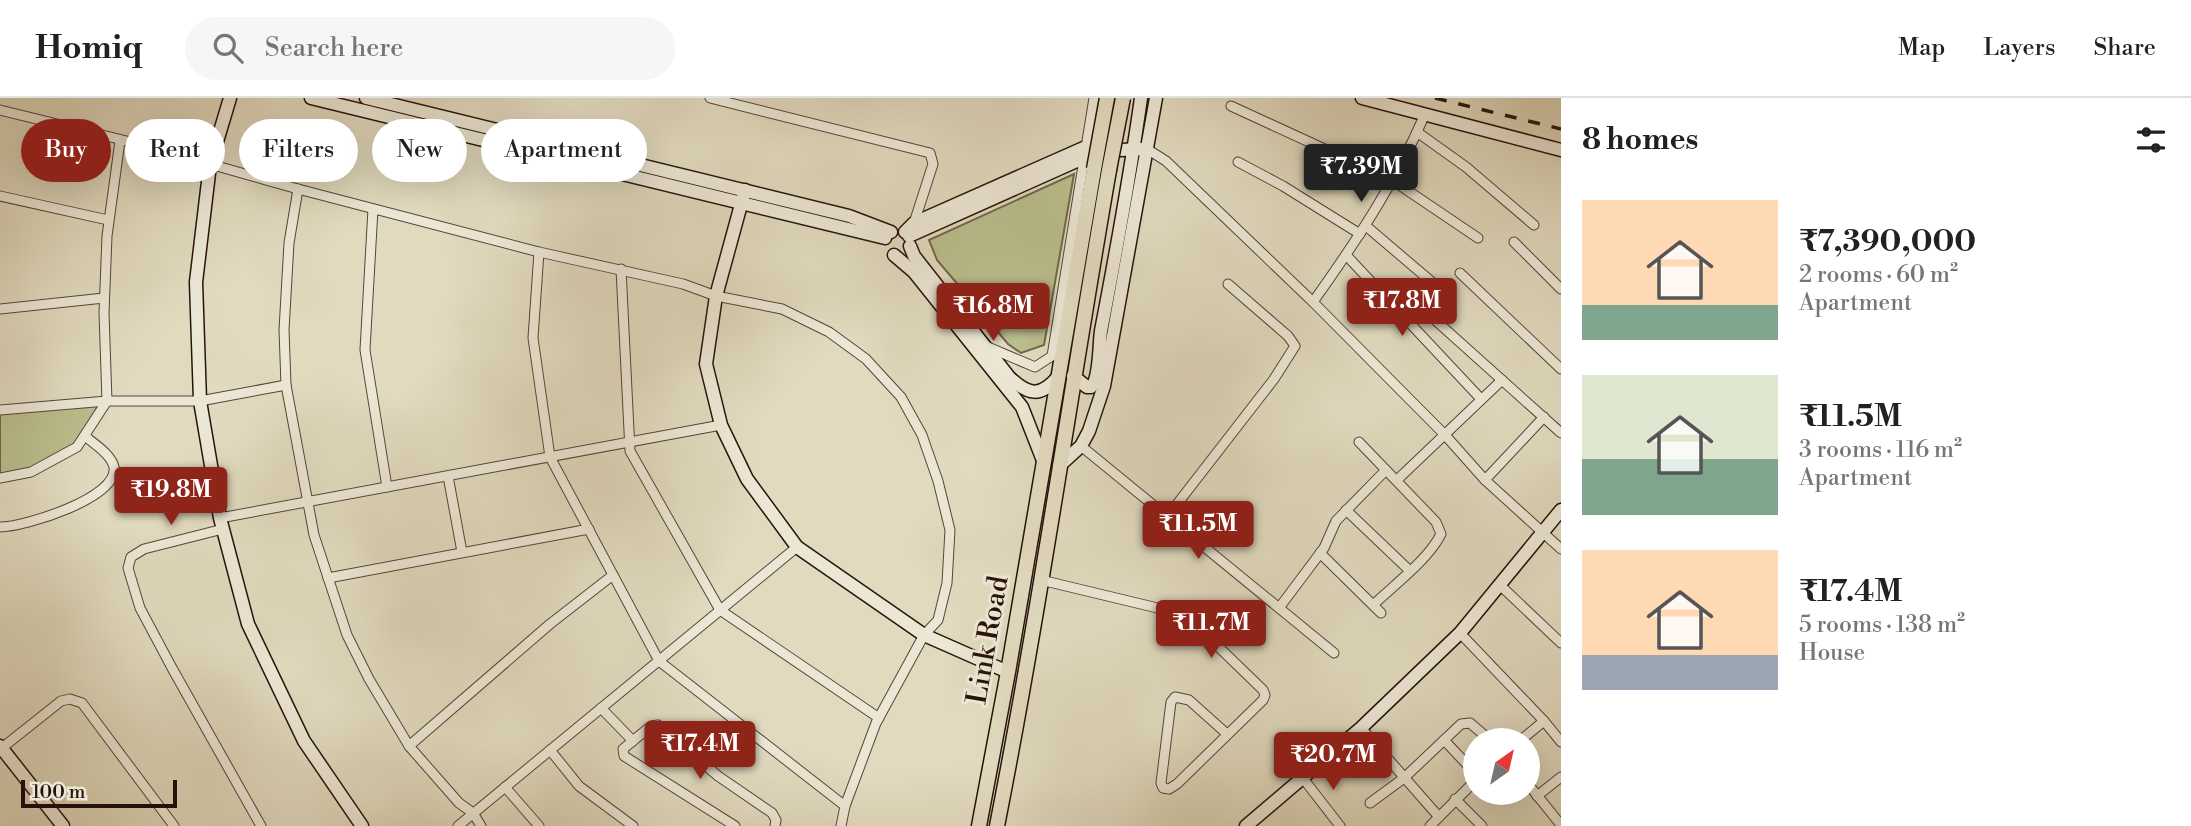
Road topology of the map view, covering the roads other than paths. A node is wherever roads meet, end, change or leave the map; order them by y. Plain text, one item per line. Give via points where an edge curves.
1 (230, 98) edge
2 (311, 98) edge
3 (366, 98) edge
4 (710, 98) edge
5 (1094, 98) edge
6 (1107, 98) edge
7 (1123, 98) edge
8 (1141, 98) edge
9 (1156, 98) edge
10 (1362, 98) edge
11 (1231, 106) dead end
12 (0, 110) edge
13 (1425, 114) junction
14 (224, 119) edge
15 (1417, 132) junction
16 (120, 141) junction
17 (125, 142) edge
18 (1141, 149) junction
19 (1561, 150) edge
20 (1091, 151) junction
21 (1238, 162) dead end
22 (225, 169) edge
23 (1392, 180) junction
24 (208, 182) edge
25 (298, 189) junction
26 (0, 196) edge
27 (743, 196) junction
28 (373, 209) junction
29 (108, 220) junction
30 (1534, 225) dead end
31 (1363, 230) junction
32 (910, 234) junction
33 (888, 235) junction
34 (1478, 238) dead end
35 (1514, 242) dead end
36 (539, 252) junction
37 (894, 255) junction
38 (1346, 256) junction
39 (621, 269) junction
40 (1460, 273) dead end
41 (1228, 284) dead end
42 (1560, 286) edge
43 (1440, 289) dead end
44 (716, 296) junction
45 (104, 298) junction
46 (1312, 302) junction
47 (0, 309) edge
48 (1434, 319) dead end
49 (988, 347) junction
50 (1561, 369) edge
51 (1066, 376) junction
52 (1502, 380) junction
53 (286, 385) junction
54 (1481, 399) junction
55 (107, 401) junction
56 (200, 401) junction
57 (0, 410) edge
58 (1544, 418) junction
59 (721, 425) junction
60 (1561, 433) edge
61 (1445, 435) junction
62 (85, 436) junction
63 (630, 442) junction
64 (1359, 442) dead end
65 (1081, 446) junction
66 (550, 457) junction
67 (1044, 463) junction
68 (1059, 466) junction
69 (1386, 470) junction
70 (448, 476) junction
71 (0, 478) edge
72 (1485, 480) junction
73 (1396, 481) junction
74 (387, 487) junction
75 (307, 502) junction
76 (1346, 510) junction
77 (1561, 510) edge
78 (1167, 517) junction
79 (222, 524) junction
80 (0, 527) edge
81 (589, 529) junction
82 (1543, 533) junction
83 (797, 547) junction
84 (1561, 550) edge
85 (462, 552) junction
86 (1320, 553) junction
87 (1410, 570) junction
88 (613, 575) junction
89 (328, 578) junction
90 (1041, 580) junction
91 (1501, 586) junction
92 (1373, 605) junction
93 (1279, 608) junction
94 (720, 610) junction
95 (1381, 613) dead end
96 (1460, 633) junction
97 (924, 635) junction
98 (1561, 643) edge
99 (1334, 653) dead end
100 (659, 661) junction
101 (1008, 672) junction
102 (601, 708) junction
103 (879, 718) junction
104 (1544, 721) junction
105 (1361, 728) junction
106 (1477, 728) edge
107 (1536, 728) edge
108 (1227, 734) junction
109 (1444, 740) junction
110 (633, 741) junction
111 (1561, 742) edge
112 (409, 746) junction
113 (1, 747) edge
114 (550, 750) junction
115 (1463, 760) edge
116 (1302, 777) junction
117 (1404, 778) junction
118 (1561, 778) edge
119 (505, 787) junction
120 (1463, 792) edge
121 (1540, 794) edge
122 (1455, 799) junction
123 (1540, 799) edge
124 (1370, 803) dead end
125 (845, 806) junction
126 (473, 813) junction
127 (1439, 817) junction
128 (1255, 823) edge
129 (1561, 825) edge
130 (63, 826) edge
131 (174, 826) edge
132 (261, 826) edge
133 (362, 826) edge
134 (458, 826) edge
135 (481, 826) edge
136 (539, 826) edge
137 (634, 826) edge
138 (735, 826) edge
139 (775, 826) edge
140 (841, 826) edge
141 (979, 826) edge
142 (997, 826) edge
143 (1340, 826) edge
144 (1430, 826) edge
145 (1482, 826) edge

1 - 14 street
2 - 27 street
3 - 27 street
4 - 32 street via 930,153 933,164
5 - 20 street
6 - 51 main road, bridge
7 - 51 main road, bridge
8 - 18 street
9 - 18 street
10 - 13 street
11 - 23 street
12 - 16 street
13 - 15 street
13 - 19 street
15 - 23 street
15 - 30 street
16 - 17 street
16 - 29 street
18 - 20 street
18 - 46 street via 1166,161
18 - 51 street via 1096,382 1083,386
18 - 65 street via 1104,386
20 - 32 street
20 - 49 street via 1052,356 1035,367
21 - 31 street
22 - 25 street
23 - 31 street
23 - 34 street
24 - 56 street via 197,282
25 - 28 street
25 - 53 street via 288,254
26 - 29 street
27 - 33 street
27 - 44 street
28 - 36 street
28 - 74 street via 365,350
29 - 45 street
31 - 38 street
31 - 43 street
32 - 33 street via 899,230
32 - 37 street via 901,255
32 - 49 street via 914,256
33 - 37 street via 885,246
35 - 42 street
36 - 39 street
36 - 66 street via 533,338
37 - 67 street via 914,272 1022,407
38 - 46 street
38 - 54 street
39 - 44 street
39 - 63 street
40 - 50 street
41 - 78 street via 1295,346
44 - 59 street via 706,364
44 - 97 street via 782,309 829,332 866,359 901,397 922,435 950,530 947,583 938,620
45 - 47 street
45 - 55 street
46 - 61 street
48 - 52 street
49 - 51 street via 1022,389 1049,388
51 - 67 main road, Link Road
51 - 68 main road, Link Road via 1066,436
52 - 54 street
52 - 58 street
53 - 56 street
53 - 75 street
54 - 61 street
55 - 56 street
55 - 57 street
55 - 62 street
56 - 79 street
58 - 60 street
58 - 72 street
59 - 63 street
59 - 83 street via 747,479
61 - 72 street
61 - 73 street
62 - 71 street via 77,447 31,472
62 - 80 street via 113,465 110,481 62,512
63 - 66 street
63 - 94 street via 630,451
64 - 69 street
65 - 68 street
65 - 78 street
66 - 70 street
66 - 81 street
67 - 101 main road, Link Road
68 - 90 main road, Link Road
69 - 73 street
69 - 76 street
70 - 74 street
70 - 85 street
72 - 82 street
73 - 87 street via 1440,527 1438,541
74 - 75 street
75 - 79 street
75 - 89 street
76 - 86 street
76 - 87 street
77 - 82 street
78 - 93 street
79 - 132 street via 144,549 131,556 128,568 147,620
79 - 133 street via 248,624 304,741
81 - 85 street
81 - 88 street
82 - 84 street
82 - 91 street
83 - 94 street
83 - 97 street
85 - 89 street
86 - 92 street
86 - 93 street
87 - 92 street
88 - 100 street
88 - 112 street
89 - 112 street via 346,635
90 - 108 street via 1170,611 1198,627 1265,695
90 - 142 main road, Link Road
91 - 96 street
91 - 98 street
92 - 95 street
93 - 99 street
94 - 100 street
94 - 103 street
96 - 104 street
96 - 105 street
97 - 101 street
97 - 103 street
100 - 102 street
100 - 125 street
101 - 141 main road, Link Road
102 - 110 street
102 - 114 street
103 - 125 street
104 - 107 street
104 - 111 street
105 - 116 street
105 - 117 street
106 - 109 street via 1465,723
108 - 108 street via 1173,787 1161,786 1175,697 1189,701
109 - 115 street
109 - 117 street
110 - 138 street via 623,749 624,756
110 - 139 street via 658,725 718,776 772,813
112 - 126 street
113 - 130 street
113 - 131 street via 61,701 82,703
114 - 119 street
114 - 137 street via 579,786
116 - 128 street
116 - 143 street
117 - 124 street
117 - 127 street
118 - 121 street
119 - 126 street
119 - 136 street
120 - 122 street
122 - 127 street
122 - 145 street
123 - 129 street
125 - 140 street
126 - 134 street
126 - 135 street
127 - 144 street

